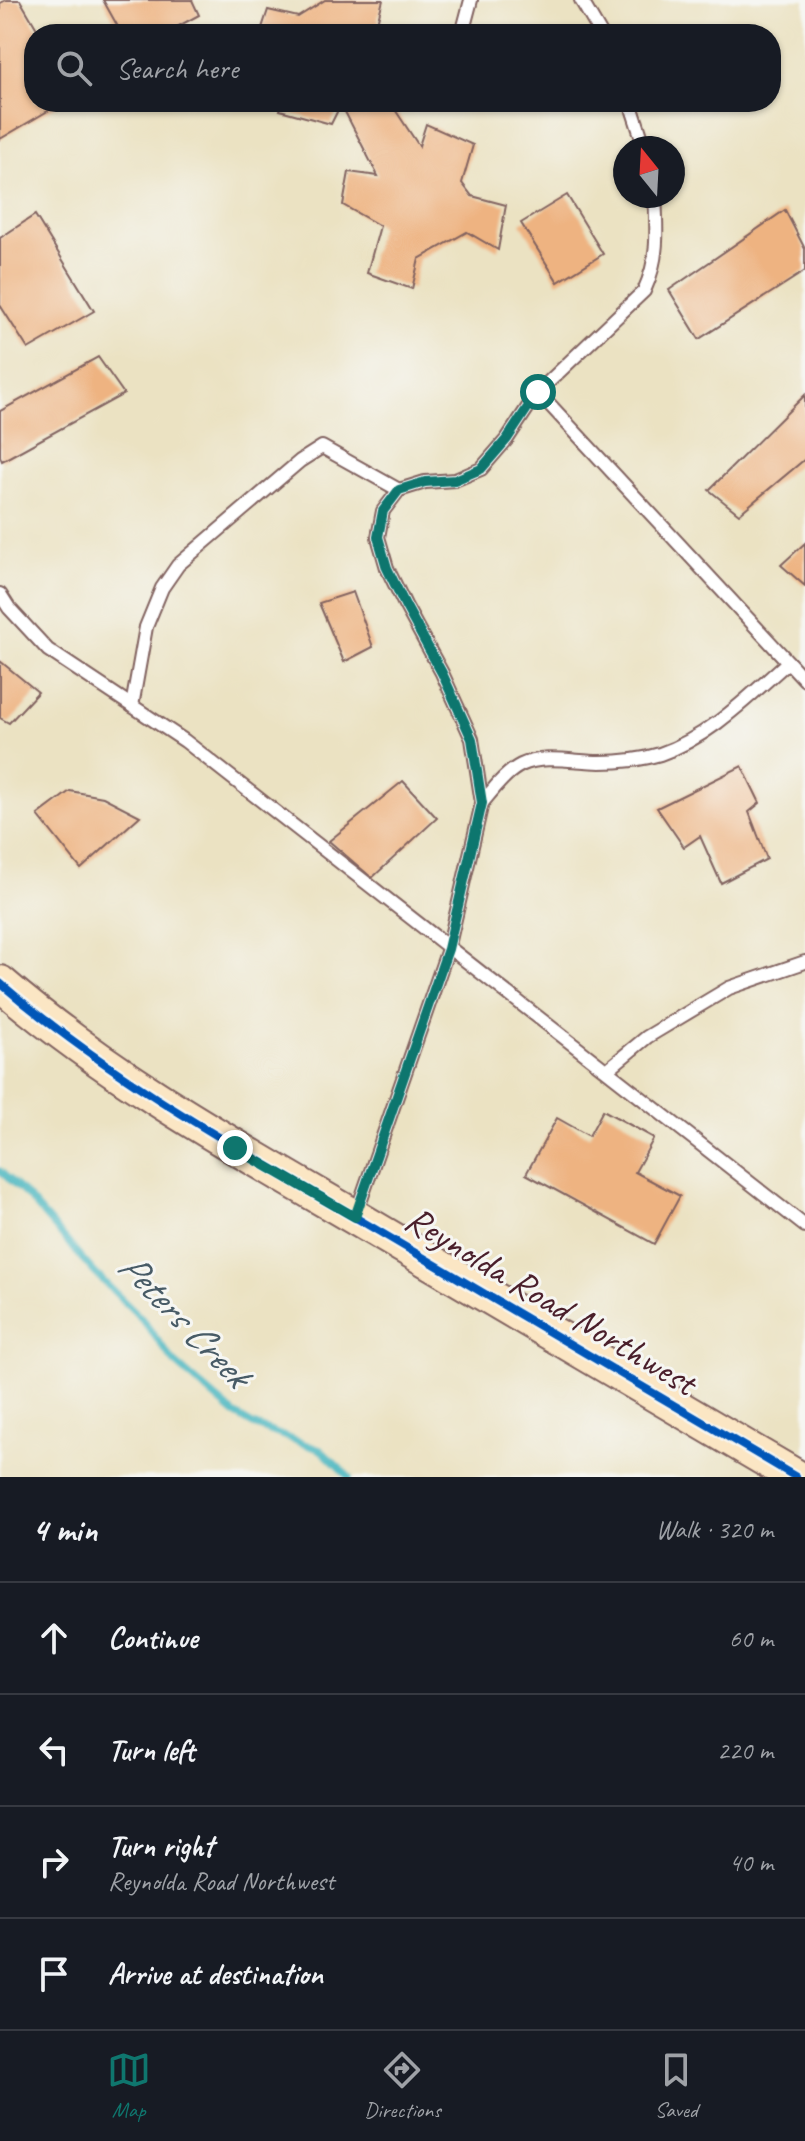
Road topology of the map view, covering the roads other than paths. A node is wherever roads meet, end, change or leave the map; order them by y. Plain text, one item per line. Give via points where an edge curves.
1 (471, 0) edge
2 (581, 0) edge
3 (465, 24) edge
4 (595, 24) edge
5 (633, 112) edge
6 (641, 136) edge
7 (656, 208) edge
8 (538, 392) junction
9 (399, 490) junction
10 (0, 594) edge
11 (788, 662) junction
12 (805, 680) edge
13 (132, 706) junction
14 (482, 803) junction
15 (448, 949) junction
16 (805, 962) edge
17 (0, 983) edge
18 (607, 1070) junction
19 (355, 1217) junction
20 (805, 1226) edge
21 (796, 1477) edge

1 - 3 lane
2 - 4 lane
5 - 6 lane
7 - 8 lane via 654,271 644,291
8 - 9 lane via 481,469 455,480
8 - 11 lane
9 - 13 lane via 322,447 300,461 178,565 162,588 146,627
9 - 14 lane via 383,511 378,537 393,581 472,739
10 - 13 lane via 48,650
11 - 12 lane
11 - 14 lane via 724,718 661,754 522,764
13 - 15 lane via 185,741
14 - 15 lane
15 - 18 lane
15 - 19 lane
16 - 18 lane via 729,988 647,1037
17 - 19 main road, Reynolda Road Northwest via 110,1069
18 - 20 lane
19 - 21 main road, Reynolda Road Northwest

